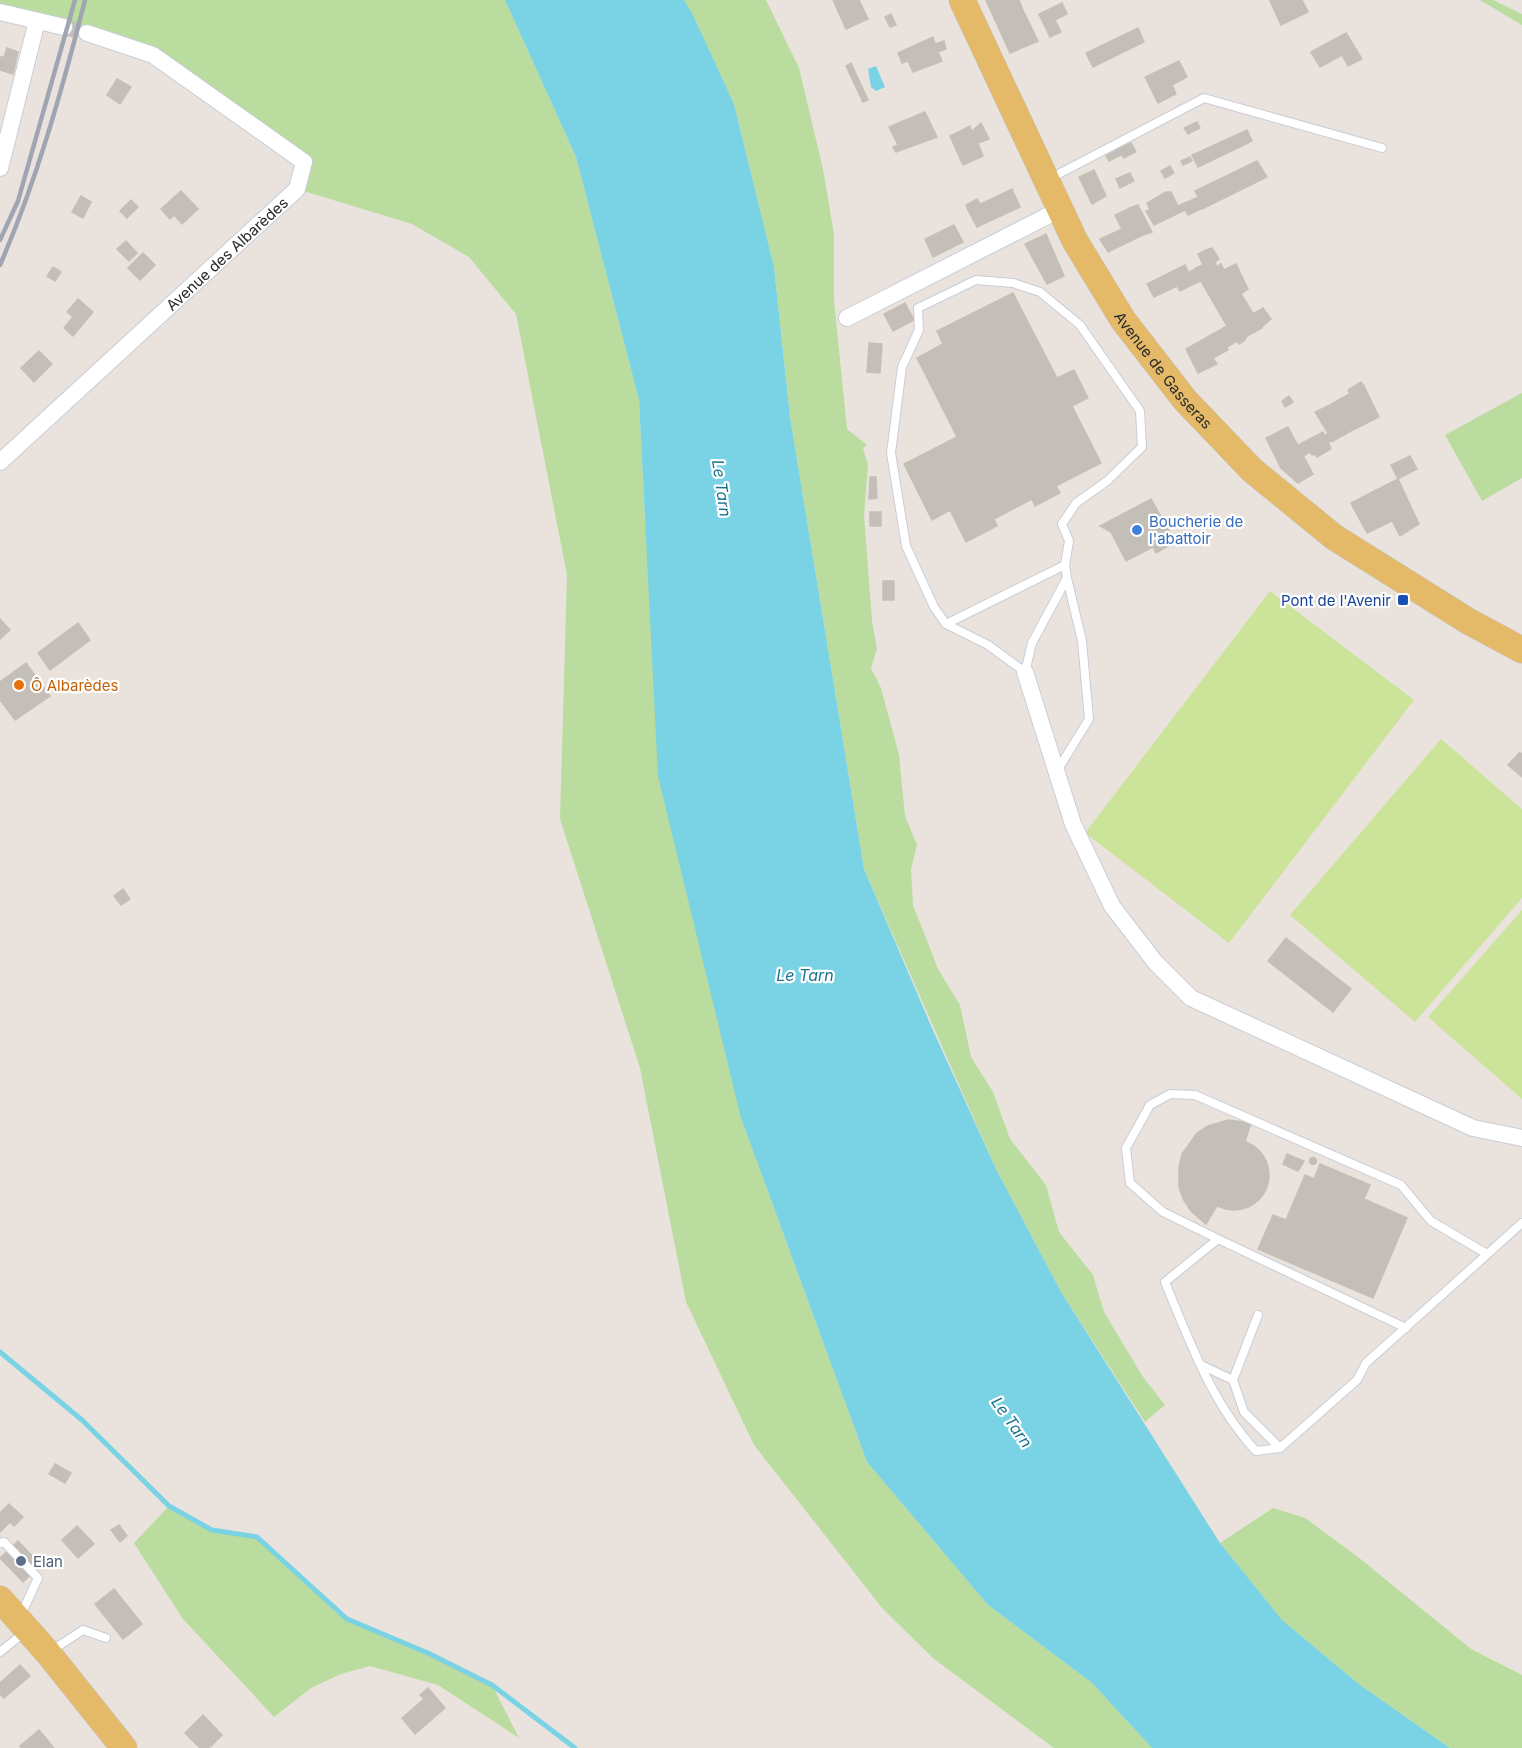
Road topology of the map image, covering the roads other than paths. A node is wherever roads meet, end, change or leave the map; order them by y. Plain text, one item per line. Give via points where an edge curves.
1 (962, 0) edge
2 (0, 12) edge
3 (37, 21) junction
4 (64, 27) tunnel mouth
5 (87, 33) tunnel mouth
6 (1382, 148) dead end
7 (0, 168) edge
8 (1045, 181) junction
9 (1059, 210) junction
10 (847, 318) dead end
11 (0, 462) edge
12 (1065, 564) junction
13 (1067, 578) junction
14 (946, 624) junction
15 (1489, 632) junction
16 (1522, 635) edge
17 (1522, 650) edge
18 (1025, 672) junction
19 (1056, 772) junction
20 (1522, 1138) edge
21 (1522, 1223) edge
22 (1218, 1239) junction
23 (1487, 1254) junction
24 (1258, 1315) dead end
25 (1406, 1328) junction
26 (1200, 1365) junction
27 (1233, 1380) junction
28 (1280, 1448) junction
29 (0, 1543) edge
30 (0, 1599) edge
31 (23, 1625) junction
32 (106, 1638) dead end
33 (0, 1652) edge
34 (48, 1653) junction
35 (124, 1748) edge

1 - 8 main road, Avenue de Gasseras
2 - 3 street
3 - 4 street
3 - 7 street
5 - 11 street, Avenue des Albarèdes via 153,55 304,162 297,189
6 - 8 lane via 1204,98
8 - 9 main road, Avenue de Gasseras
9 - 10 street
9 - 15 main road, Avenue de Gasseras via 1123,320 1185,400 1252,470 1334,537
12 - 13 lane
12 - 14 lane
12 - 14 lane via 1069,541 1062,524 1076,503 1107,481 1142,447 1140,411 1080,325 1040,292 1013,283 976,280 918,308 919,330 902,367 891,453 906,546
13 - 18 lane via 1032,643
13 - 19 lane via 1082,641 1089,718
14 - 18 lane via 988,645
15 - 16 main road, Avenue de Gasseras
15 - 17 main road, Avenue de Gasseras
18 - 19 street
19 - 20 street via 1072,824 1112,906 1155,962 1191,998 1473,1128
21 - 23 lane
22 - 23 lane via 1163,1212 1130,1183 1126,1148 1150,1105 1170,1094 1195,1095 1401,1185 1431,1221
22 - 25 lane
22 - 26 lane via 1165,1282
23 - 25 lane
24 - 27 lane
25 - 28 lane via 1366,1363 1357,1380
26 - 27 lane
26 - 28 lane via 1239,1433 1256,1451
27 - 28 lane via 1244,1412
29 - 31 lane via 4,1542 38,1578
30 - 31 main road
31 - 33 lane
31 - 34 main road
32 - 34 lane via 83,1630
34 - 35 main road

